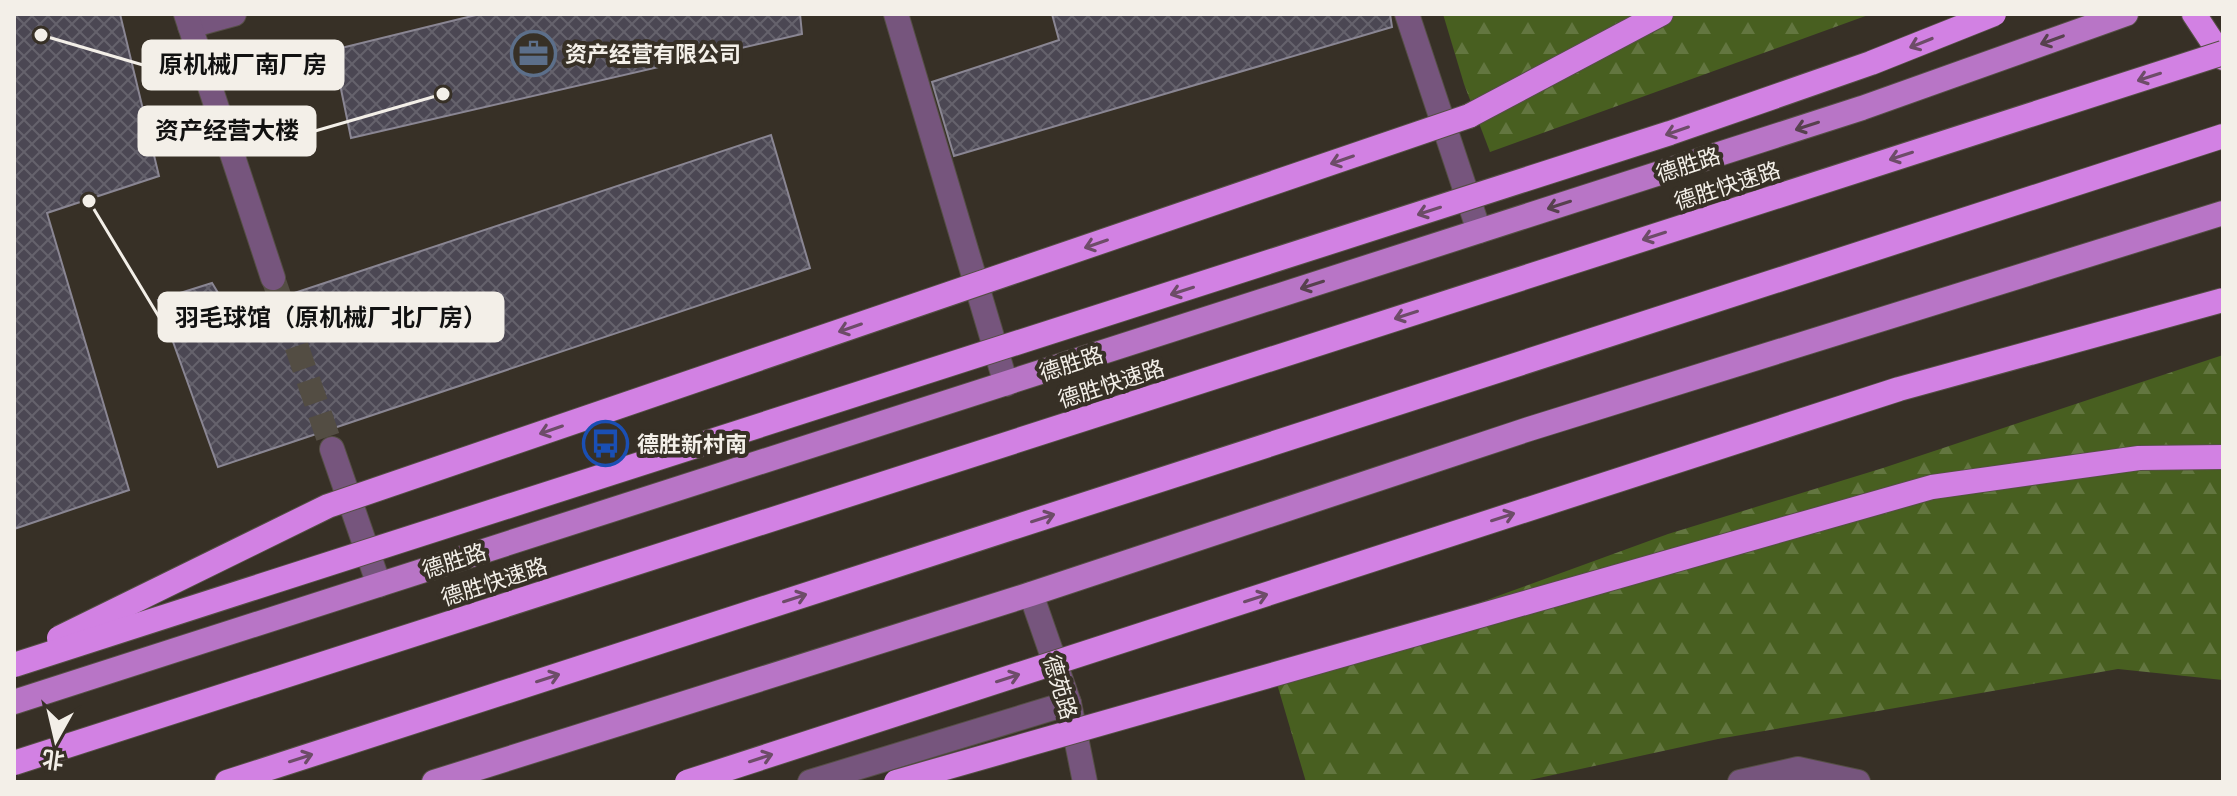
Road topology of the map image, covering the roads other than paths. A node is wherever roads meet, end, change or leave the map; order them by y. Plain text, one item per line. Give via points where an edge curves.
1 (234, 14) edge
2 (896, 14) edge
3 (1407, 14) edge
4 (1661, 14) edge
5 (1994, 14) edge
6 (2126, 14) edge
7 (2194, 14) edge
8 (188, 20) edge
9 (2223, 55) edge
10 (2223, 136) edge
11 (2223, 213) edge
12 (1479, 231) junction
13 (273, 278) tunnel mouth
14 (2223, 300) edge
15 (1006, 384) junction
16 (332, 449) tunnel mouth
17 (2223, 457) edge
18 (379, 585) junction
19 (1031, 594) junction
20 (14, 662) edge
21 (14, 702) edge
22 (1069, 703) junction
23 (14, 763) edge
24 (227, 782) edge
25 (434, 782) edge
26 (687, 782) edge
27 (810, 782) edge
28 (896, 782) edge
29 (1085, 782) edge
30 (1740, 782) edge
31 (1858, 782) edge

1 - 8 street
2 - 15 street
3 - 12 street
4 -> 20 highway, bridge via 1469,116 328,506
5 -> 20 highway, bridge via 1670,133
6 -> 12 main road, 德胜路 via 1862,108
7 - 9 highway
8 - 13 street
9 -> 23 highway, 德胜快速路, bridge
24 -> 10 highway
11 - 19 main road via 1529,429
12 -> 15 main road, 德胜路
26 -> 14 highway, bridge via 1899,389
15 - 18 main road, 德胜路
16 - 18 street
17 - 28 highway, bridge via 2139,458 1932,487
18 - 21 main road, 德胜路
19 - 22 street, 德苑路
19 - 25 main road
22 - 27 street
22 - 29 street, 德苑路
30 - 31 street via 1798,769

